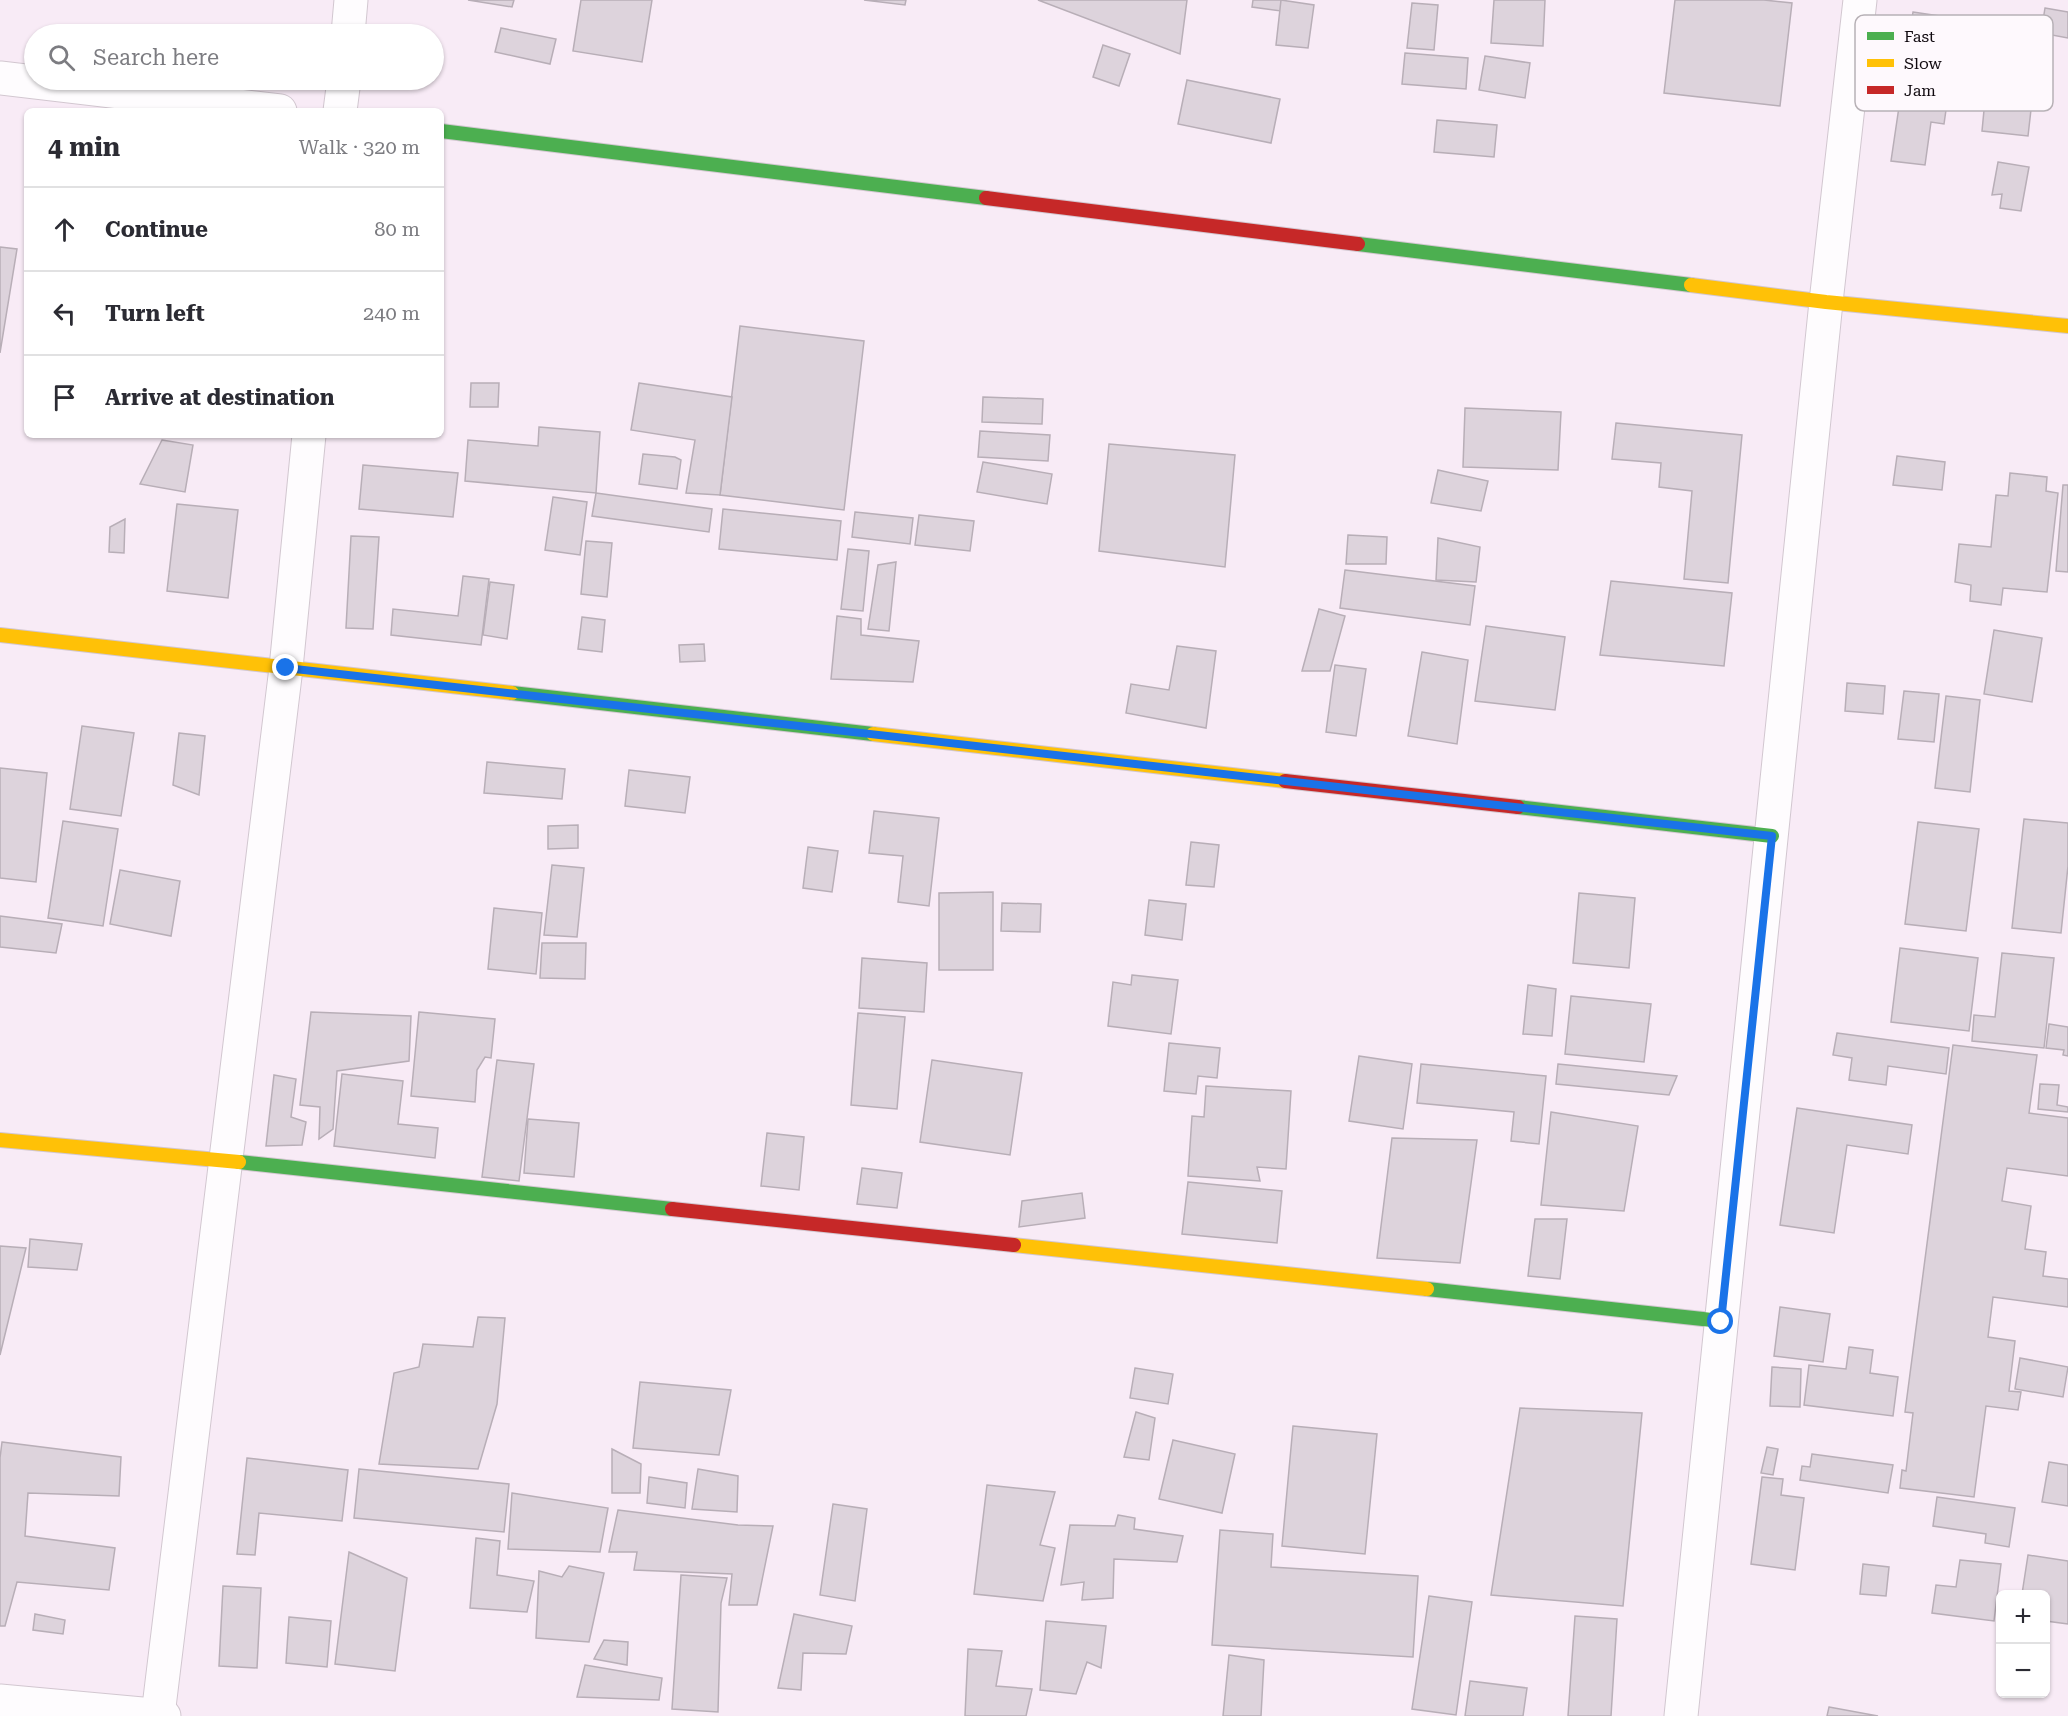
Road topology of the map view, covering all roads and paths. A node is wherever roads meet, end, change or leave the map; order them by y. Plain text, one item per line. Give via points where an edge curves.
1 (351, 0) edge
2 (1860, 0) edge
3 (1858, 15) edge
4 (349, 24) edge
5 (1855, 44) edge
6 (0, 78) edge
7 (24, 81) edge
8 (102, 90) edge
9 (343, 90) edge
10 (255, 108) edge
11 (340, 108) edge
12 (444, 130) edge
13 (1826, 302) junction
14 (2068, 327) edge
15 (309, 438) edge
16 (0, 635) edge
17 (286, 668) junction
18 (1772, 836) junction
19 (0, 1140) edge
20 (227, 1161) junction
21 (1721, 1322) junction
22 (0, 1701) edge
23 (158, 1715) edge
24 (164, 1716) edge
25 (1681, 1716) edge

1 - 4 street
2 - 3 street
5 - 13 street
6 - 7 street
8 - 10 street
9 - 11 street
12 - 13 street
13 - 14 street
13 - 18 street
15 - 17 street
16 - 17 street
17 - 18 street
17 - 20 street
18 - 21 street
19 - 20 street
20 - 21 street
20 - 23 street
21 - 25 street
22 - 23 street
23 - 24 street

